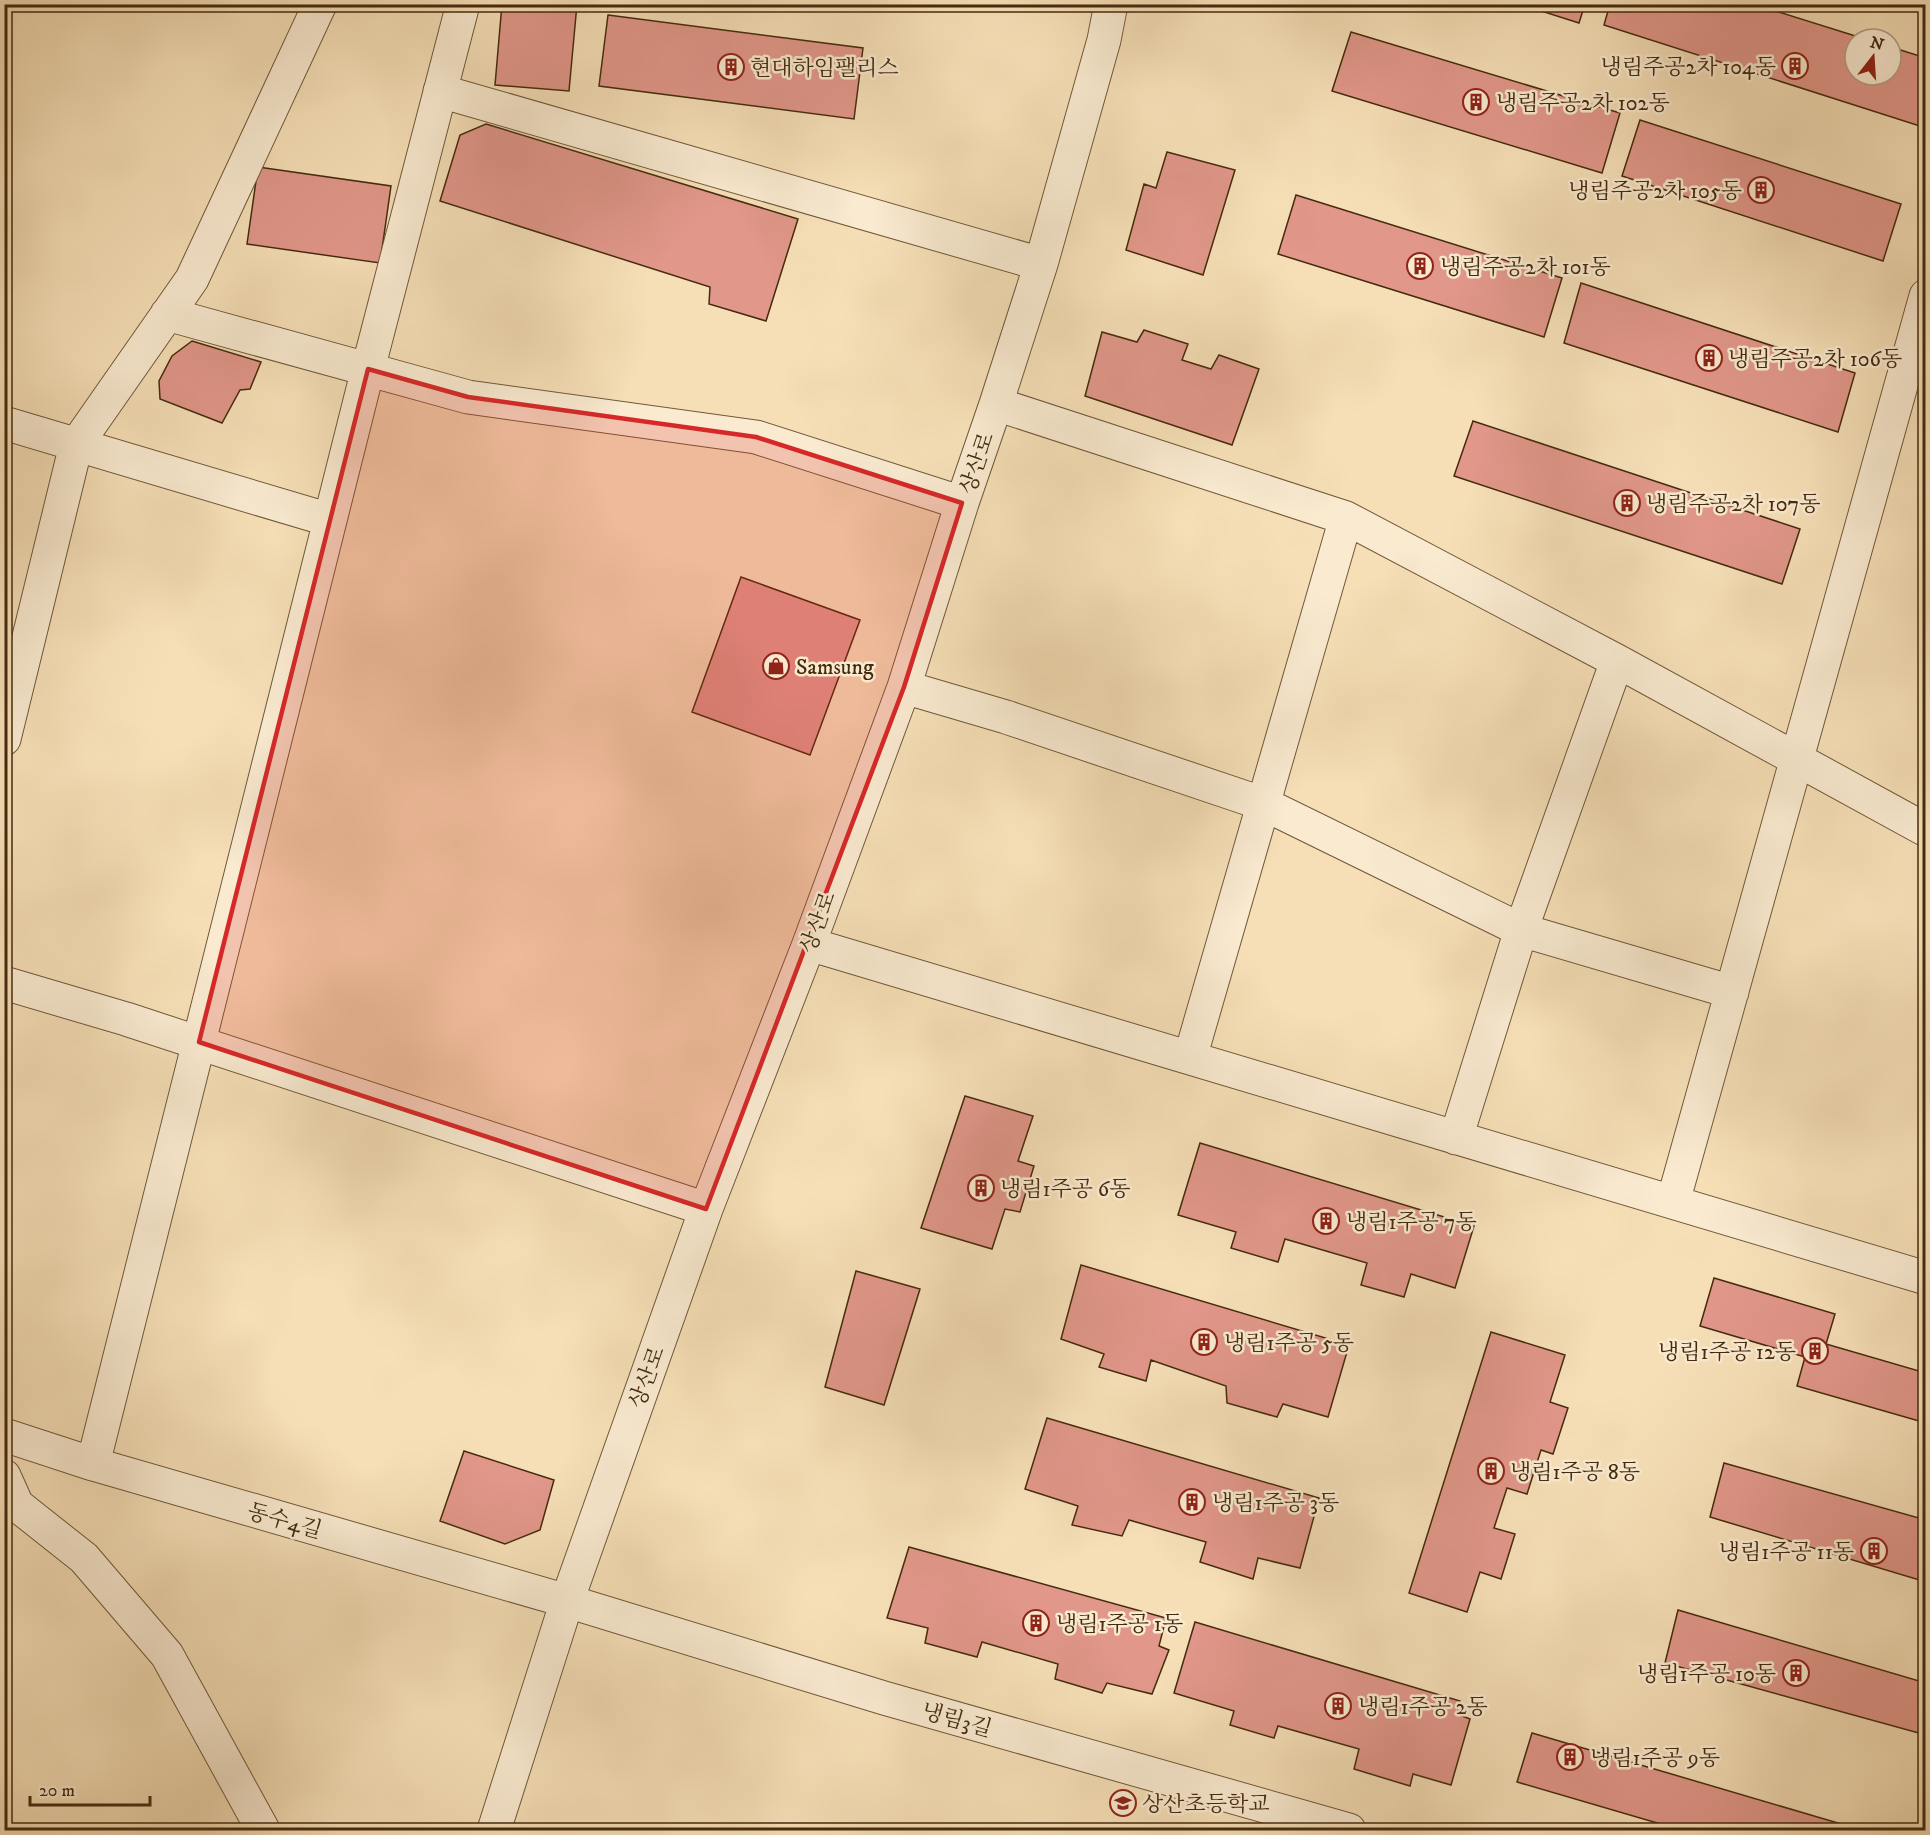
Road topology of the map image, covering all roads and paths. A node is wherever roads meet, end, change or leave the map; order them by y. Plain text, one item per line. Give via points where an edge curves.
1 (320, 4) edge
2 (463, 4) edge
3 (1111, 4) edge
4 (440, 91) junction
5 (1041, 264) junction
6 (1926, 296) edge
7 (167, 314) junction
8 (368, 369) junction
9 (996, 404) junction
10 (4, 423) edge
11 (76, 445) junction
12 (962, 503) junction
13 (1346, 518) junction
14 (330, 520) junction
15 (1617, 661) junction
16 (904, 687) junction
17 (9, 699) edge
18 (4, 739) edge
19 (1797, 759) junction
20 (1264, 804) junction
21 (1926, 830) edge
22 (1521, 930) junction
23 (809, 944) junction
24 (4, 983) edge
25 (1732, 992) junction
26 (199, 1042) junction
27 (1190, 1058) junction
28 (1456, 1137) junction
29 (1673, 1202) junction
30 (706, 1209) junction
31 (1926, 1278) edge
32 (4, 1435) edge
33 (93, 1464) junction
34 (4, 1476) edge
35 (567, 1601) junction
36 (263, 1830) edge
37 (494, 1830) edge
38 (1349, 1830) edge

1 - 7 street via 192,279
2 - 4 street
3 - 5 street, 상산로
4 - 5 street
4 - 8 street
5 - 9 street, 상산로
6 - 19 street
7 - 8 street
7 - 11 street
8 - 12 street via 468,397 756,437
8 - 14 street
9 - 12 street, 상산로
9 - 13 street
10 - 11 street
11 - 14 street
11 - 17 street
12 - 16 street, 상산로
13 - 15 street
13 - 20 street
14 - 26 street
15 - 19 street
15 - 22 street
16 - 20 street
16 - 23 street, 상산로
17 - 18 street
19 - 21 street
19 - 25 street
20 - 22 street
20 - 27 street
22 - 25 street
22 - 28 street
23 - 27 street
23 - 30 street, 상산로
24 - 26 street
25 - 29 street
26 - 30 street
26 - 33 street
27 - 28 street
28 - 29 street
29 - 31 street
30 - 35 street, 상산로
32 - 33 street, 동수4길
33 - 35 street, 동수4길
34 - 36 street via 17,1505 84,1558 166,1655
35 - 37 street, 상산로
35 - 38 street, 냉림3길 via 884,1698

